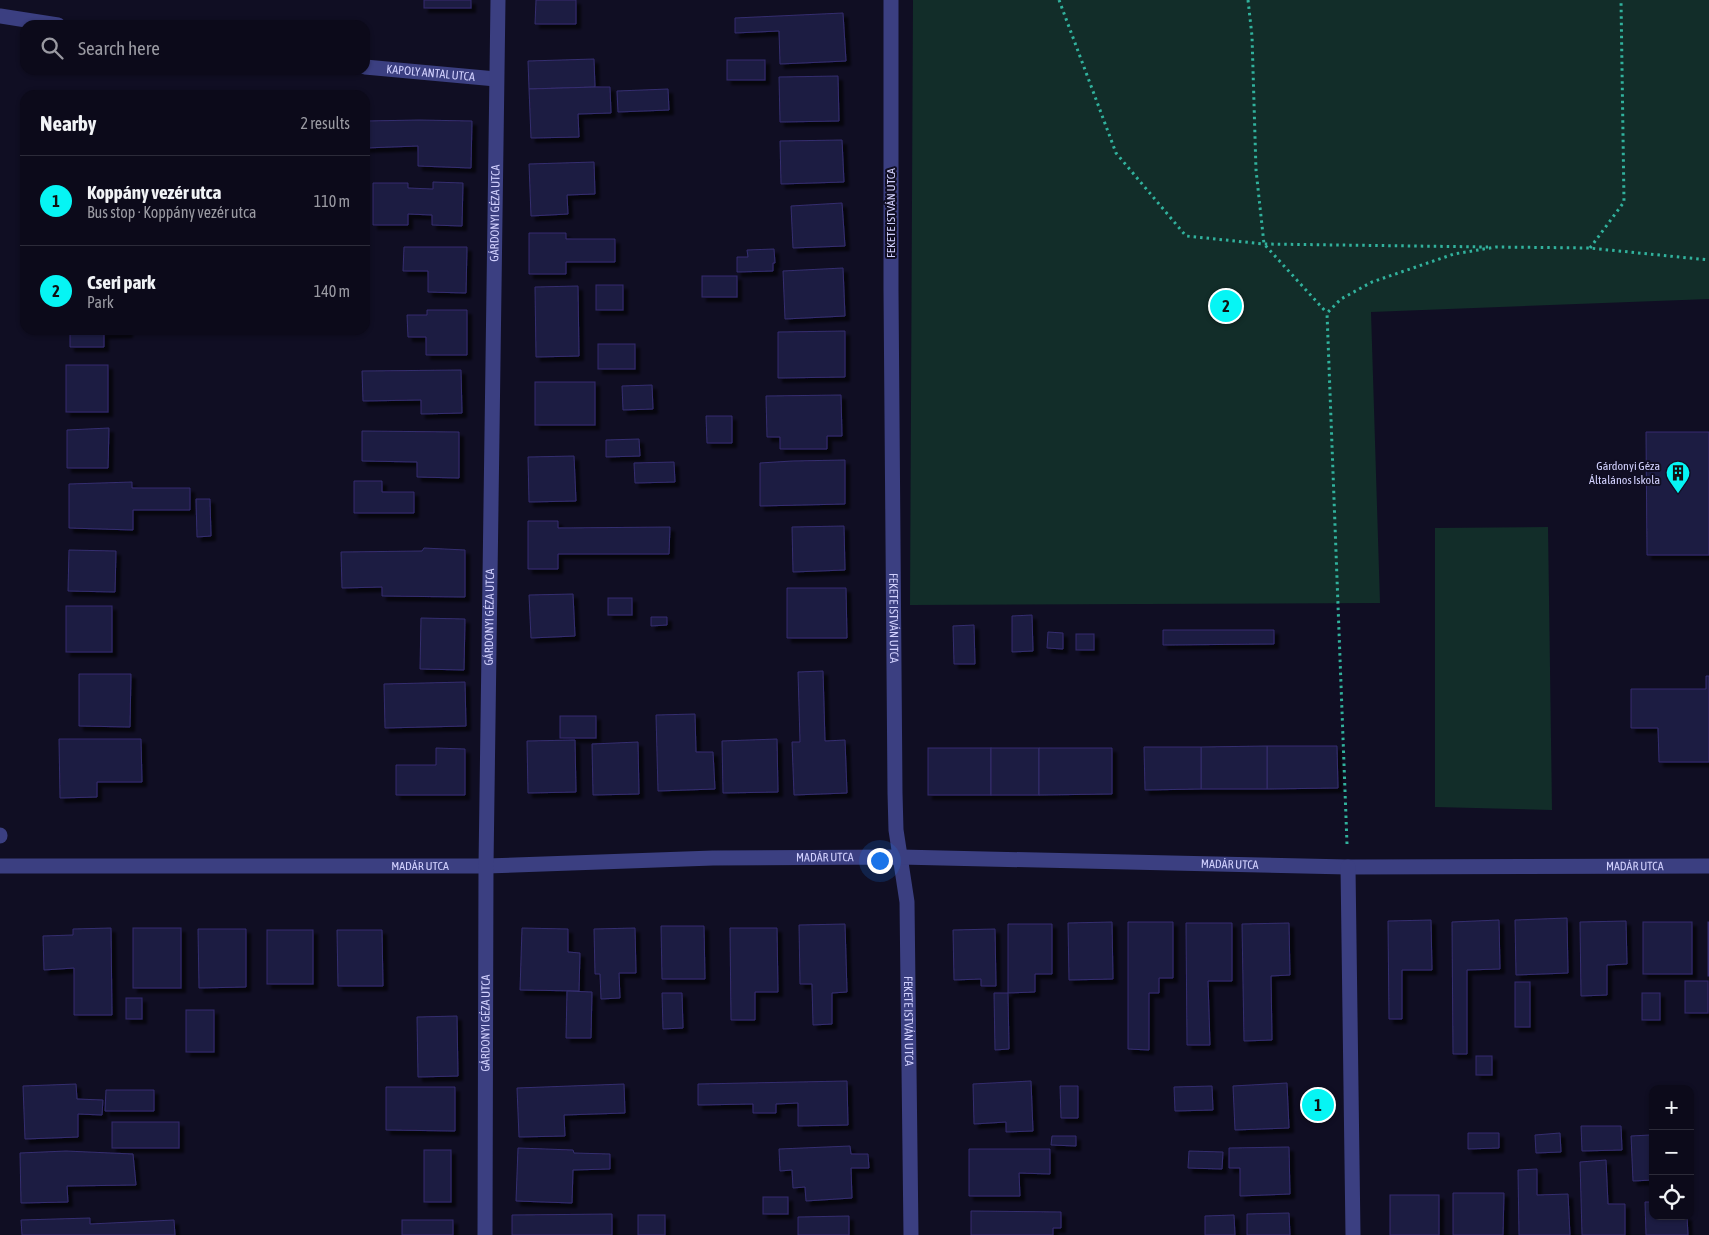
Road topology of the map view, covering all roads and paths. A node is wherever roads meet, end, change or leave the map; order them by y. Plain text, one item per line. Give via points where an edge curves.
1 (498, 0) edge
2 (891, 0) edge
3 (1059, 0) edge
4 (1248, 0) edge
5 (1621, 0) edge
6 (0, 16) edge
7 (26, 20) edge
8 (370, 67) edge
9 (496, 79) junction
10 (1264, 244) junction
11 (1496, 247) junction
12 (1590, 248) junction
13 (1709, 260) edge
14 (1327, 313) junction
15 (900, 857) junction
16 (0, 866) edge
17 (486, 866) junction
18 (1709, 866) edge
19 (1348, 867) junction
20 (485, 1235) edge
21 (911, 1235) edge
22 (1353, 1235) edge

1 - 9 street, GÁRDONYI GÉZA UTCA
2 - 15 street, FEKETE ISTVÁN UTCA via 895,773
3 - 10 path via 1116,153 1186,236
4 - 10 path via 1256,170
5 - 12 path via 1624,202
6 - 7 street
8 - 9 street, KAPOLY ANTAL UTCA
9 - 17 street, GÁRDONYI GÉZA UTCA
10 - 11 path
10 - 14 path
11 - 12 path
11 - 14 path via 1454,254 1372,282 1341,299
12 - 13 path
14 - 19 path
15 - 17 street, MADÁR UTCA via 713,858
15 - 19 street, MADÁR UTCA
15 - 21 street, FEKETE ISTVÁN UTCA via 907,902
16 - 17 street, MADÁR UTCA
17 - 20 street, GÁRDONYI GÉZA UTCA
18 - 19 street, MADÁR UTCA
19 - 22 street

